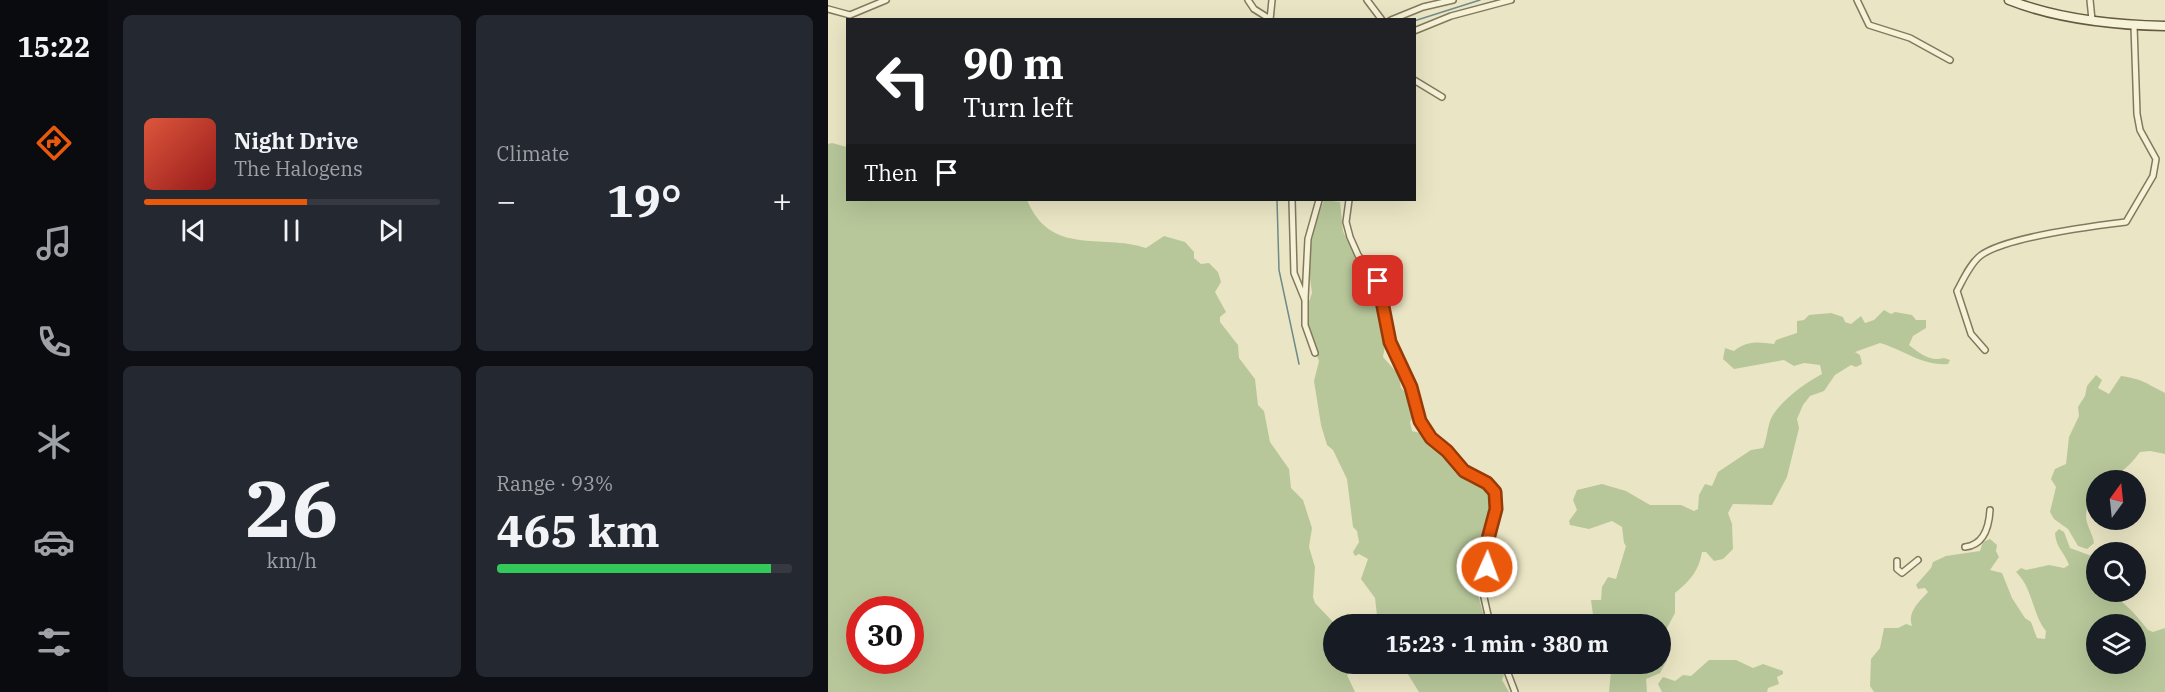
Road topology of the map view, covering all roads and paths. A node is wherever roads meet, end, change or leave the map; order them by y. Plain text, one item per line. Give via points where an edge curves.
1 (886, 0) edge
2 (1248, 0) edge
3 (1272, 0) edge
4 (1367, 0) edge
5 (1453, 0) edge
6 (1511, 0) edge
7 (1857, 0) edge
8 (2009, 0) edge
9 (2090, 0) edge
10 (828, 9) edge
11 (1268, 18) edge
12 (1270, 18) edge
13 (1380, 18) edge
14 (1396, 18) edge
15 (2092, 20) junction
16 (2134, 26) junction
17 (2165, 26) edge
18 (1416, 30) edge
19 (1950, 60) dead end
20 (1416, 81) edge
21 (1442, 97) dead end
22 (1292, 201) edge
23 (1319, 201) edge
24 (1349, 201) edge
25 (1305, 300) junction
26 (1985, 350) dead end
27 (1315, 353) dead end
28 (1990, 510) dead end
29 (1965, 547) dead end
30 (1918, 560) dead end
31 (1897, 561) dead end
32 (1488, 614) edge
33 (1508, 674) edge
34 (1515, 692) edge

1 - 10 street via 850,15
2 - 11 street
3 - 12 street
4 - 13 street
5 - 14 street
6 - 18 street
7 - 19 street via 1869,25 1910,38
8 - 15 street via 2032,9
9 - 15 street
15 - 16 street
16 - 17 street
16 - 26 street via 2136,114 2156,159 2153,176 2126,222 2052,233 1992,248 1979,257 1957,295 1971,334
20 - 21 street
22 - 25 street via 1294,273
23 - 25 street via 1308,239
24 - 32 street via 1346,222 1350,237 1381,287 1390,342 1411,387 1420,421 1464,471 1495,492 1483,593
25 - 27 street via 1305,325
28 - 29 street via 1983,538
30 - 31 street via 1902,573 1897,569
33 - 34 street

